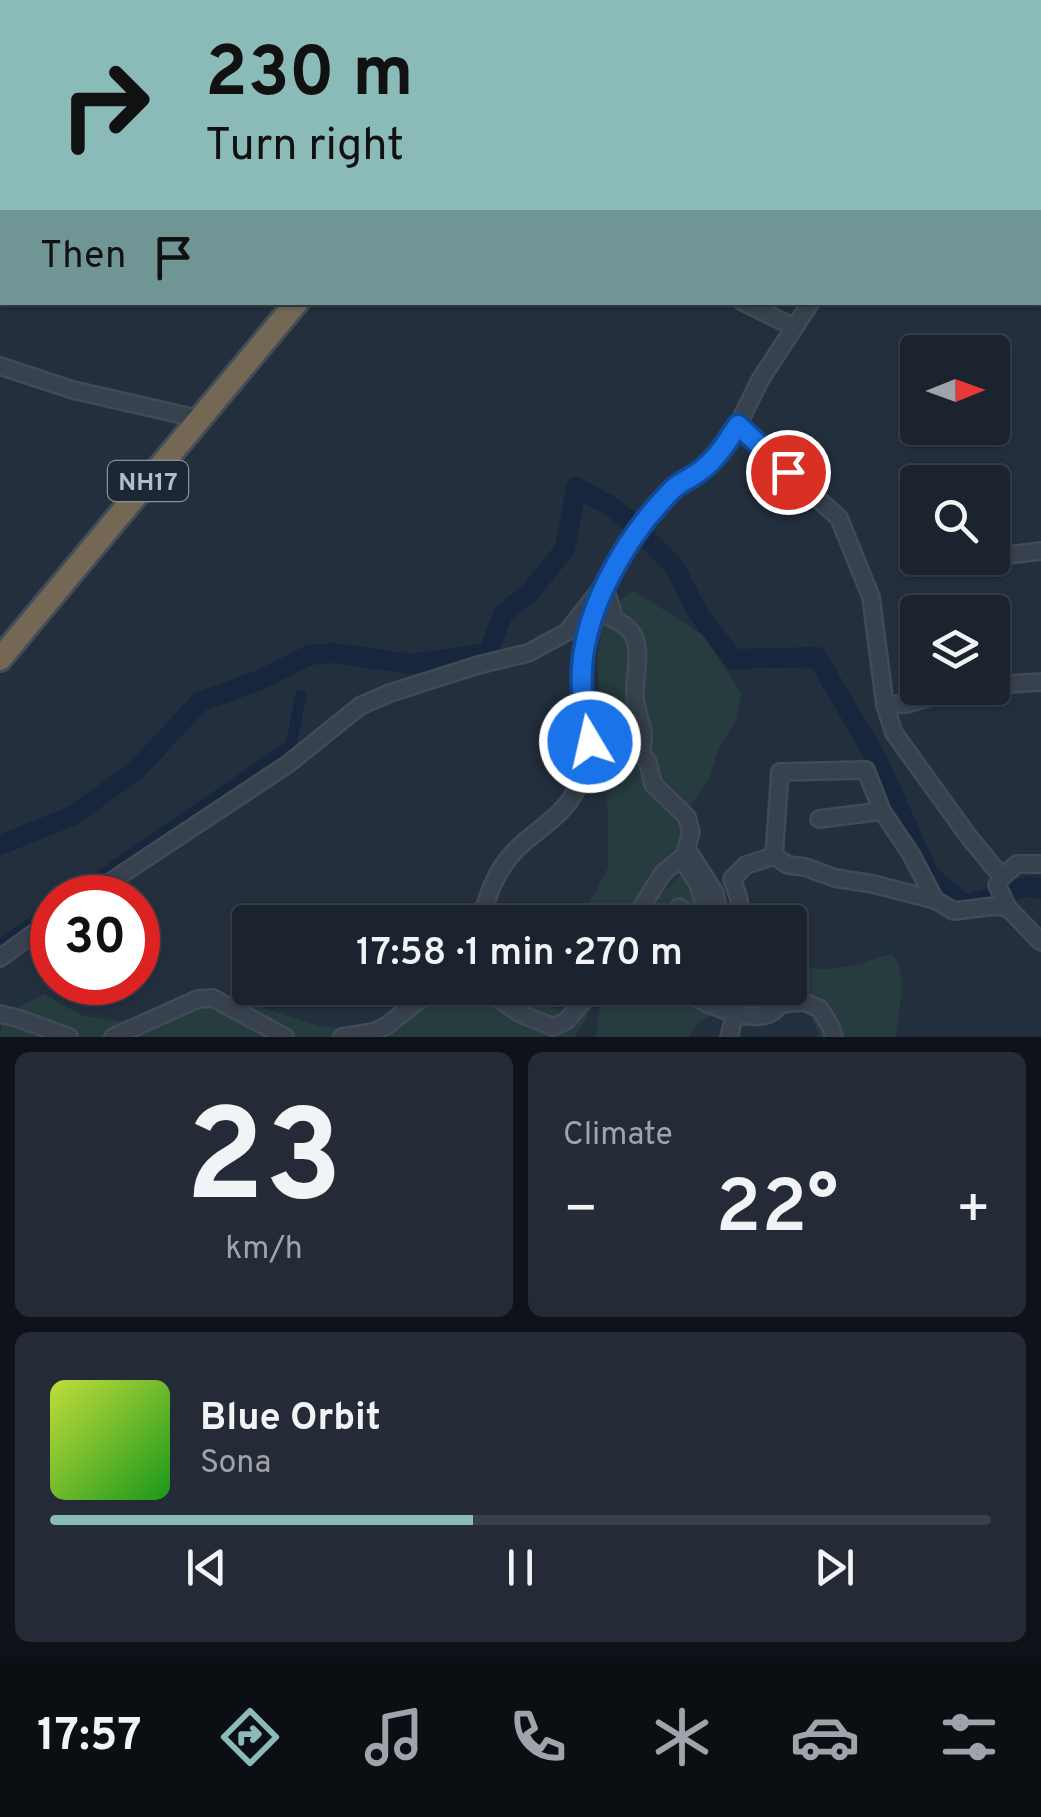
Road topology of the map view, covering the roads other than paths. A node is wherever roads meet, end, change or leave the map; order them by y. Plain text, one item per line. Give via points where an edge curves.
1 (294, 305) edge
2 (749, 305) edge
3 (809, 305) edge
4 (794, 327) junction
5 (0, 366) edge
6 (200, 418) junction
7 (738, 425) junction
8 (1041, 550) edge
9 (1010, 555) edge
10 (604, 584) junction
11 (0, 659) edge
12 (1041, 682) edge
13 (1010, 684) edge
14 (900, 705) edge
15 (884, 706) junction
16 (882, 810) junction
17 (819, 819) dead end
18 (685, 855) junction
19 (774, 856) junction
20 (1041, 864) edge
21 (121, 875) edge
22 (999, 881) junction
23 (935, 900) junction
24 (485, 905) edge
25 (643, 905) edge
26 (704, 905) edge
27 (718, 905) edge
28 (740, 905) edge
29 (1008, 908) junction
30 (30, 936) edge
31 (1041, 942) edge
32 (0, 958) edge
33 (807, 1003) edge
34 (414, 1005) edge
35 (508, 1005) edge
36 (580, 1005) edge
37 (711, 1005) edge
38 (780, 1005) edge
39 (0, 1014) edge
40 (735, 1014) junction
41 (68, 1037) edge
42 (114, 1037) edge
43 (285, 1037) edge
44 (342, 1037) edge
45 (728, 1037) edge
46 (834, 1037) edge

1 - 6 highway, NH17
2 - 4 street
3 - 4 street
4 - 7 street
5 - 6 street
6 - 11 highway, NH17
7 - 10 street via 720,453 676,486 639,529
7 - 15 street via 839,518 870,597
8 - 9 street
10 - 18 street via 611,618 636,642 641,753 654,784 687,817
10 - 21 street via 567,632 528,653 360,706 288,764
10 - 24 street via 583,667 590,742 578,786 566,806 512,854
12 - 13 street
14 - 15 street
15 - 22 street via 894,733
16 - 17 street
16 - 19 street via 866,770 780,772
16 - 23 street
18 - 25 street via 663,873
18 - 26 street
18 - 27 street via 694,858
19 - 23 street via 835,878
19 - 28 street via 746,865 732,880
20 - 22 street via 1017,864
22 - 29 street
23 - 29 street via 954,911
29 - 31 street
30 - 32 street
33 - 46 street via 820,1009
34 - 44 street via 374,1032
35 - 36 street via 553,1027
37 - 40 street
38 - 40 street via 769,1015
39 - 41 street
40 - 45 street
42 - 43 street via 213,998

